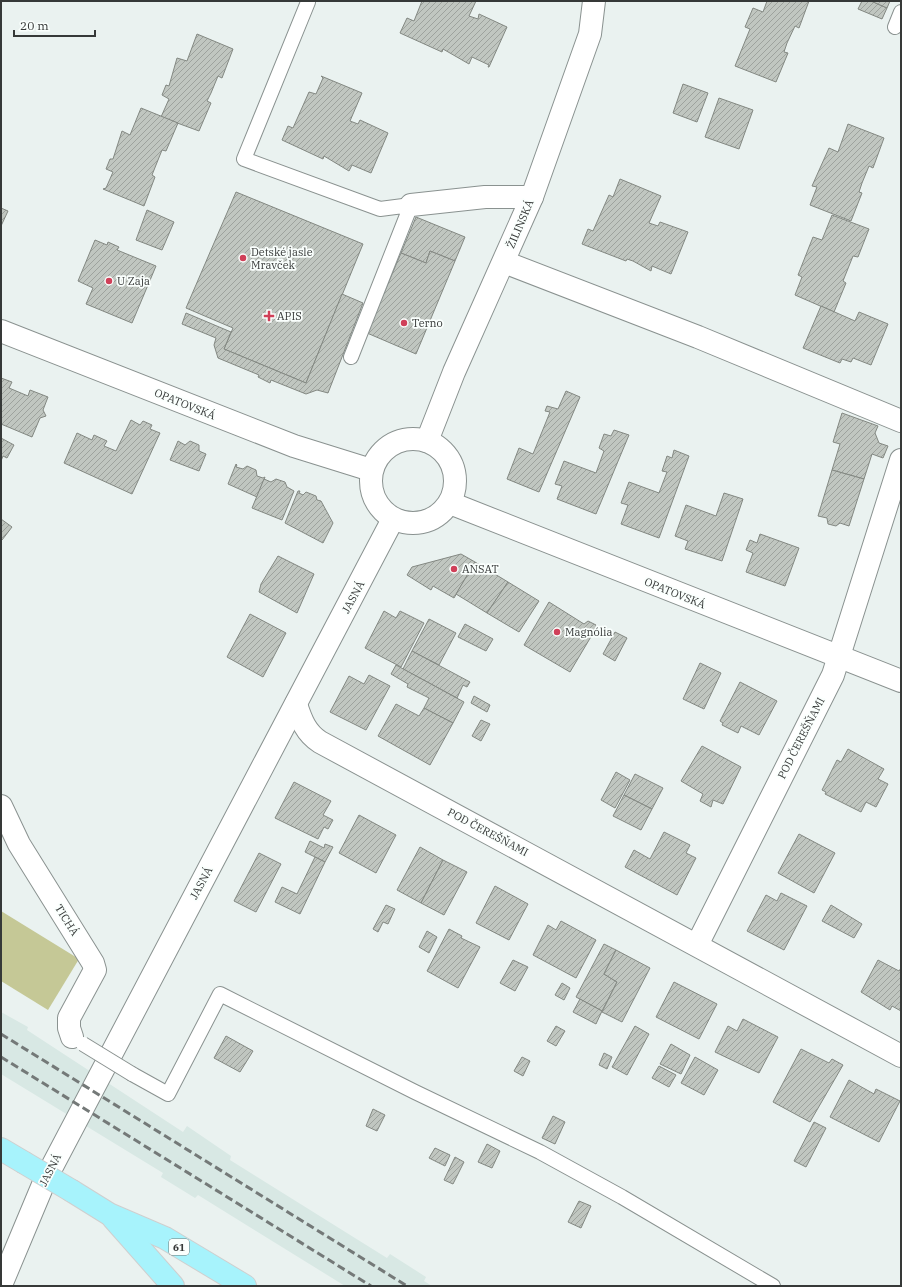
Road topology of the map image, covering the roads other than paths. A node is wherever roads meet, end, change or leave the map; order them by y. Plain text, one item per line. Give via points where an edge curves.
1 (594, 1) edge
2 (308, 2) dead end
3 (901, 12) edge
4 (895, 27) dead end
5 (532, 197) junction
6 (410, 206) junction
7 (504, 262) junction
8 (1, 331) edge
9 (351, 357) dead end
10 (901, 421) edge
11 (427, 441) junction
12 (901, 460) edge
13 (371, 470) junction
14 (897, 488) edge
15 (450, 503) junction
16 (393, 519) junction
17 (838, 658) junction
18 (901, 682) edge
19 (296, 704) junction
20 (1, 806) edge
21 (697, 945) junction
22 (78, 1040) joint
23 (901, 1056) edge
24 (1, 1149) edge
25 (110, 1214) junction
26 (1, 1285) edge
27 (173, 1286) edge
28 (245, 1286) edge
29 (773, 1286) edge

1 - 5 street, ŽILINSKÁ via 590,34
2 - 6 lane via 244,159 380,209
3 - 4 lane
5 - 6 street via 485,197
5 - 7 street, ŽILINSKÁ
6 - 9 lane
7 - 10 street via 698,337
7 - 11 street, ŽILINSKÁ via 454,372
8 - 13 street, OPATOVSKÁ via 294,446
11 - 13 street via 414,438 400,440 387,447 377,457
11 - 15 street via 443,451 453,467 456,479
12 - 14 street, POD ČEREŠŇAMI
13 - 16 street via 370,484 374,498 382,510
14 - 17 street, POD ČEREŠŇAMI
15 - 16 street via 442,513 418,524
15 - 17 street, OPATOVSKÁ
16 - 19 street, JASNÁ
17 - 18 street, OPATOVSKÁ
17 - 21 street, POD ČEREŠŇAMI via 832,675
19 - 21 street, POD ČEREŠŇAMI via 303,724 311,736 320,742
19 - 26 street, JASNÁ via 44,1180
20 - 22 street, TICHÁ via 19,844 93,963 95,970 70,1018 68,1028
21 - 23 street, POD ČEREŠŇAMI
22 - 29 lane, bridge via 168,1094 220,994 540,1152
24 - 25 main road, 61, bridge
25 - 27 main road, 61
25 - 28 main road, 61 via 165,1238

